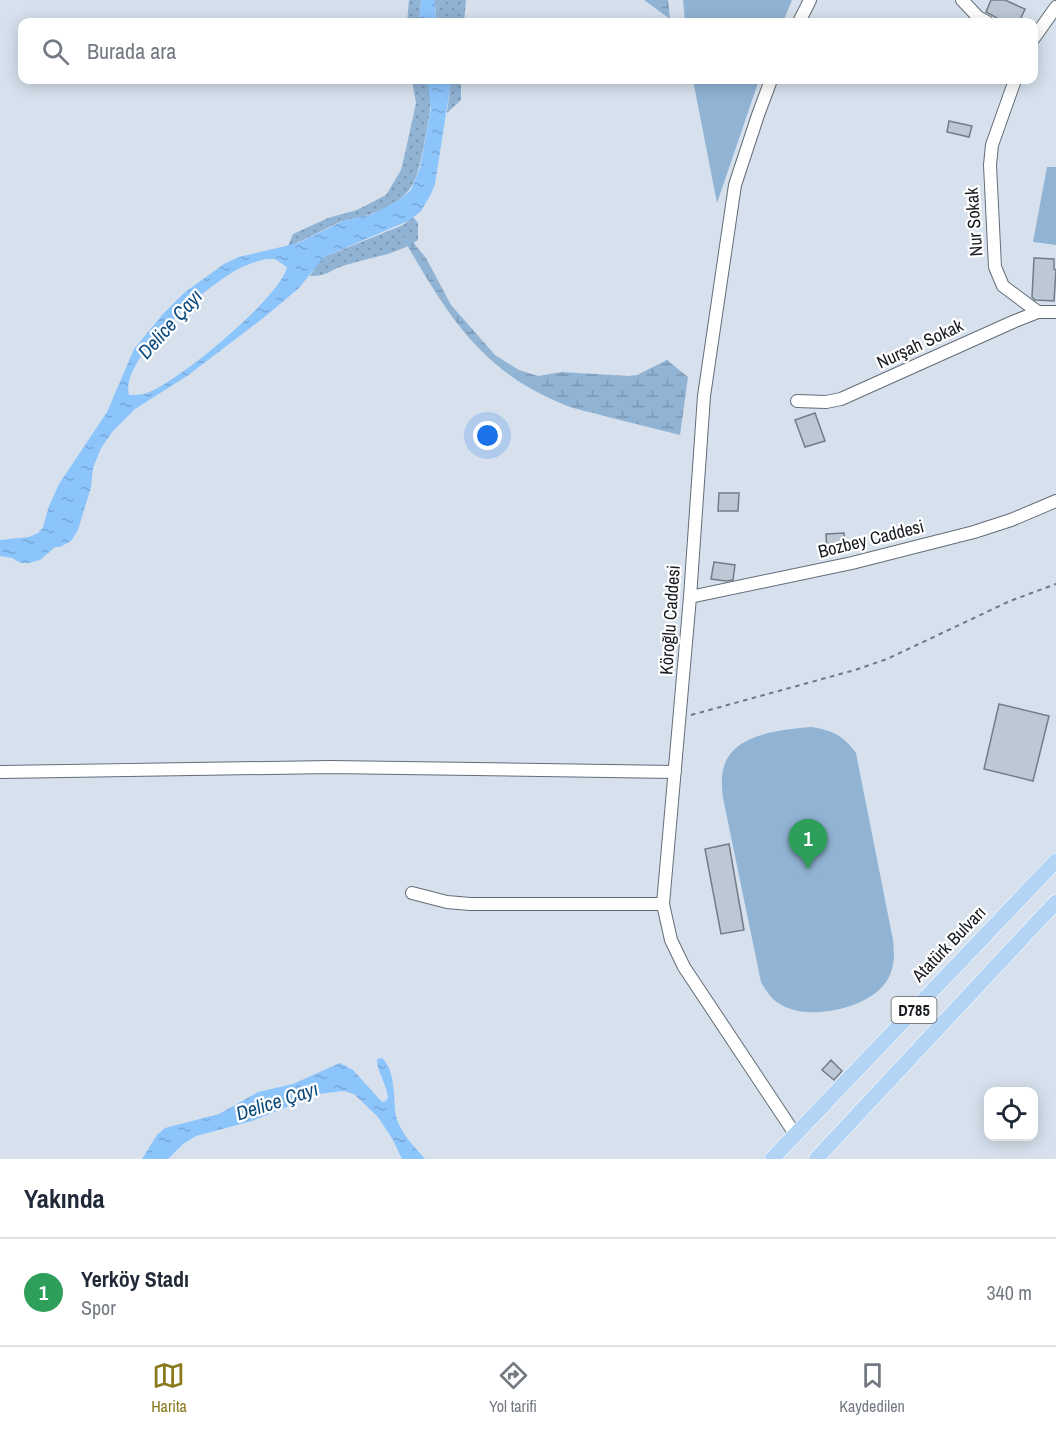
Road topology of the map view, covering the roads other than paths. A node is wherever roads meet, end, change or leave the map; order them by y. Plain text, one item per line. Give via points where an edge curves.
1 (810, 0) edge
2 (962, 0) edge
3 (1056, 6) edge
4 (801, 18) edge
5 (980, 18) edge
6 (1038, 32) edge
7 (770, 84) edge
8 (1013, 84) edge
9 (1038, 312) junction
10 (1056, 312) edge
11 (797, 402) dead end
12 (1056, 501) edge
13 (690, 597) junction
14 (0, 772) edge
15 (675, 772) junction
16 (1056, 861) edge
17 (412, 893) dead end
18 (1056, 902) edge
19 (663, 904) junction
20 (795, 1134) junction
21 (772, 1159) edge
22 (816, 1159) edge

1 - 4 street
2 - 5 street
3 - 6 street
7 - 13 street, Köroğlu Caddesi via 735,185 728,224 704,396
8 - 9 street, Nur Sokak via 992,145 989,172 995,267 1003,286
9 - 10 street, Nurşah Sokak
9 - 11 street, Nurşah Sokak via 842,399
12 - 13 street, Bozbey Caddesi via 1011,520 940,540
13 - 15 street, Köroğlu Caddesi
14 - 15 street via 330,767
15 - 19 street, Köroğlu Caddesi
16 - 20 main road, Atatürk Bulvarı / D785
17 - 19 street via 470,904
18 - 22 main road, D785
19 - 20 street, Köroğlu Caddesi via 671,940 684,967
20 - 21 main road, Atatürk Bulvarı / D785

